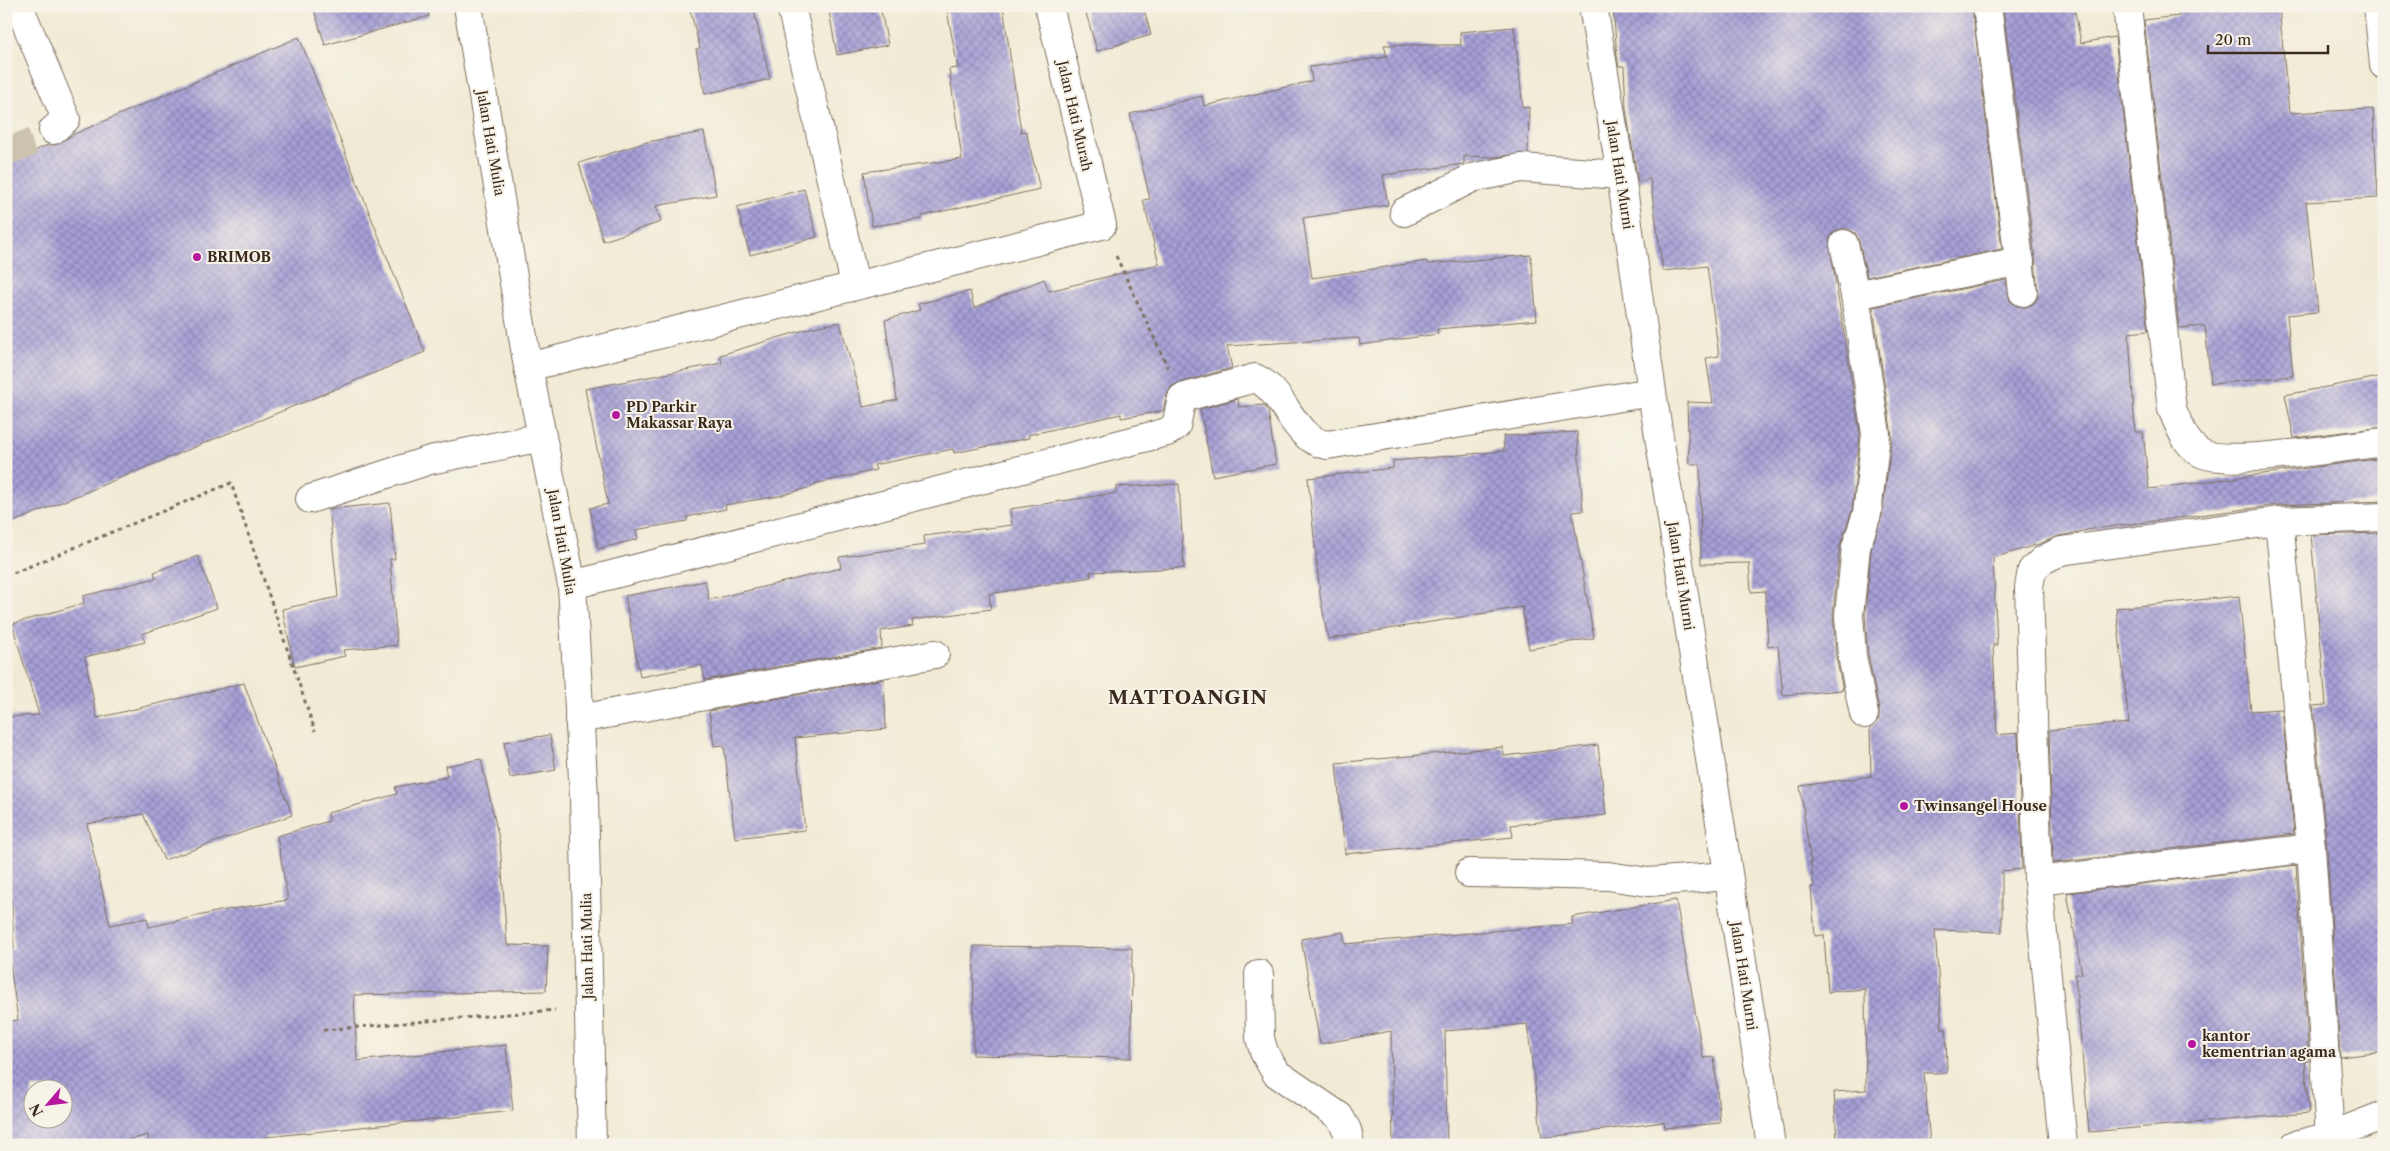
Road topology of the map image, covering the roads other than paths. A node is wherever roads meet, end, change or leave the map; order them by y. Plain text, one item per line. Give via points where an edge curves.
1 (19, 6) edge
2 (468, 6) edge
3 (791, 6) edge
4 (1049, 6) edge
5 (1593, 6) edge
6 (1987, 6) edge
7 (2127, 6) edge
8 (2378, 6) edge
9 (2384, 66) edge
10 (53, 130) tunnel mouth
11 (1621, 175) junction
12 (1404, 212) dead end
13 (1844, 244) dead end
14 (2020, 261) junction
15 (855, 284) junction
16 (2024, 292) dead end
17 (1855, 295) junction
18 (528, 368) junction
19 (1652, 392) junction
20 (542, 437) junction
21 (2384, 442) edge
22 (310, 499) dead end
23 (2384, 517) edge
24 (2279, 521) junction
25 (572, 585) junction
26 (934, 654) dead end
27 (1864, 714) dead end
28 (579, 719) junction
29 (2311, 848) junction
30 (1468, 873) dead end
31 (1728, 876) junction
32 (2038, 881) junction
33 (1259, 974) dead end
34 (2384, 1115) edge
35 (2330, 1136) junction
36 (592, 1145) edge
37 (1350, 1145) edge
38 (1772, 1145) edge
39 (2064, 1145) edge
40 (2295, 1145) edge

1 - 10 street via 66,119
2 - 18 street, Jalan Hati Mulia
3 - 15 street
4 - 15 street, Jalan Hati Murah via 1102,225
5 - 11 street, Jalan Hati Murni
6 - 14 street
7 - 21 street via 2172,409 2185,438 2201,453 2248,458
8 - 9 street
11 - 12 street via 1521,168 1472,178
11 - 19 street, Jalan Hati Murni
13 - 17 street
14 - 16 street
14 - 17 street
15 - 18 street
17 - 27 street via 1876,434 1867,514 1856,547 1849,615 1852,656
18 - 20 street, Jalan Hati Mulia
19 - 25 street via 1327,445 1304,436 1276,393 1255,378 1182,398 1176,426 1167,432
19 - 31 street, Jalan Hati Murni
20 - 22 street via 430,460
20 - 25 street, Jalan Hati Mulia
23 - 24 street
24 - 29 street
24 - 32 street via 2061,551 2032,570 2029,587
25 - 28 street, Jalan Hati Mulia
26 - 28 street
28 - 36 street, Jalan Hati Mulia via 584,797
29 - 32 street
29 - 35 street
30 - 31 street via 1601,876 1648,882
31 - 38 street, Jalan Hati Murni
32 - 39 street
33 - 37 street via 1260,1038 1264,1052 1276,1073 1339,1116 1347,1130
34 - 35 street
35 - 40 street

